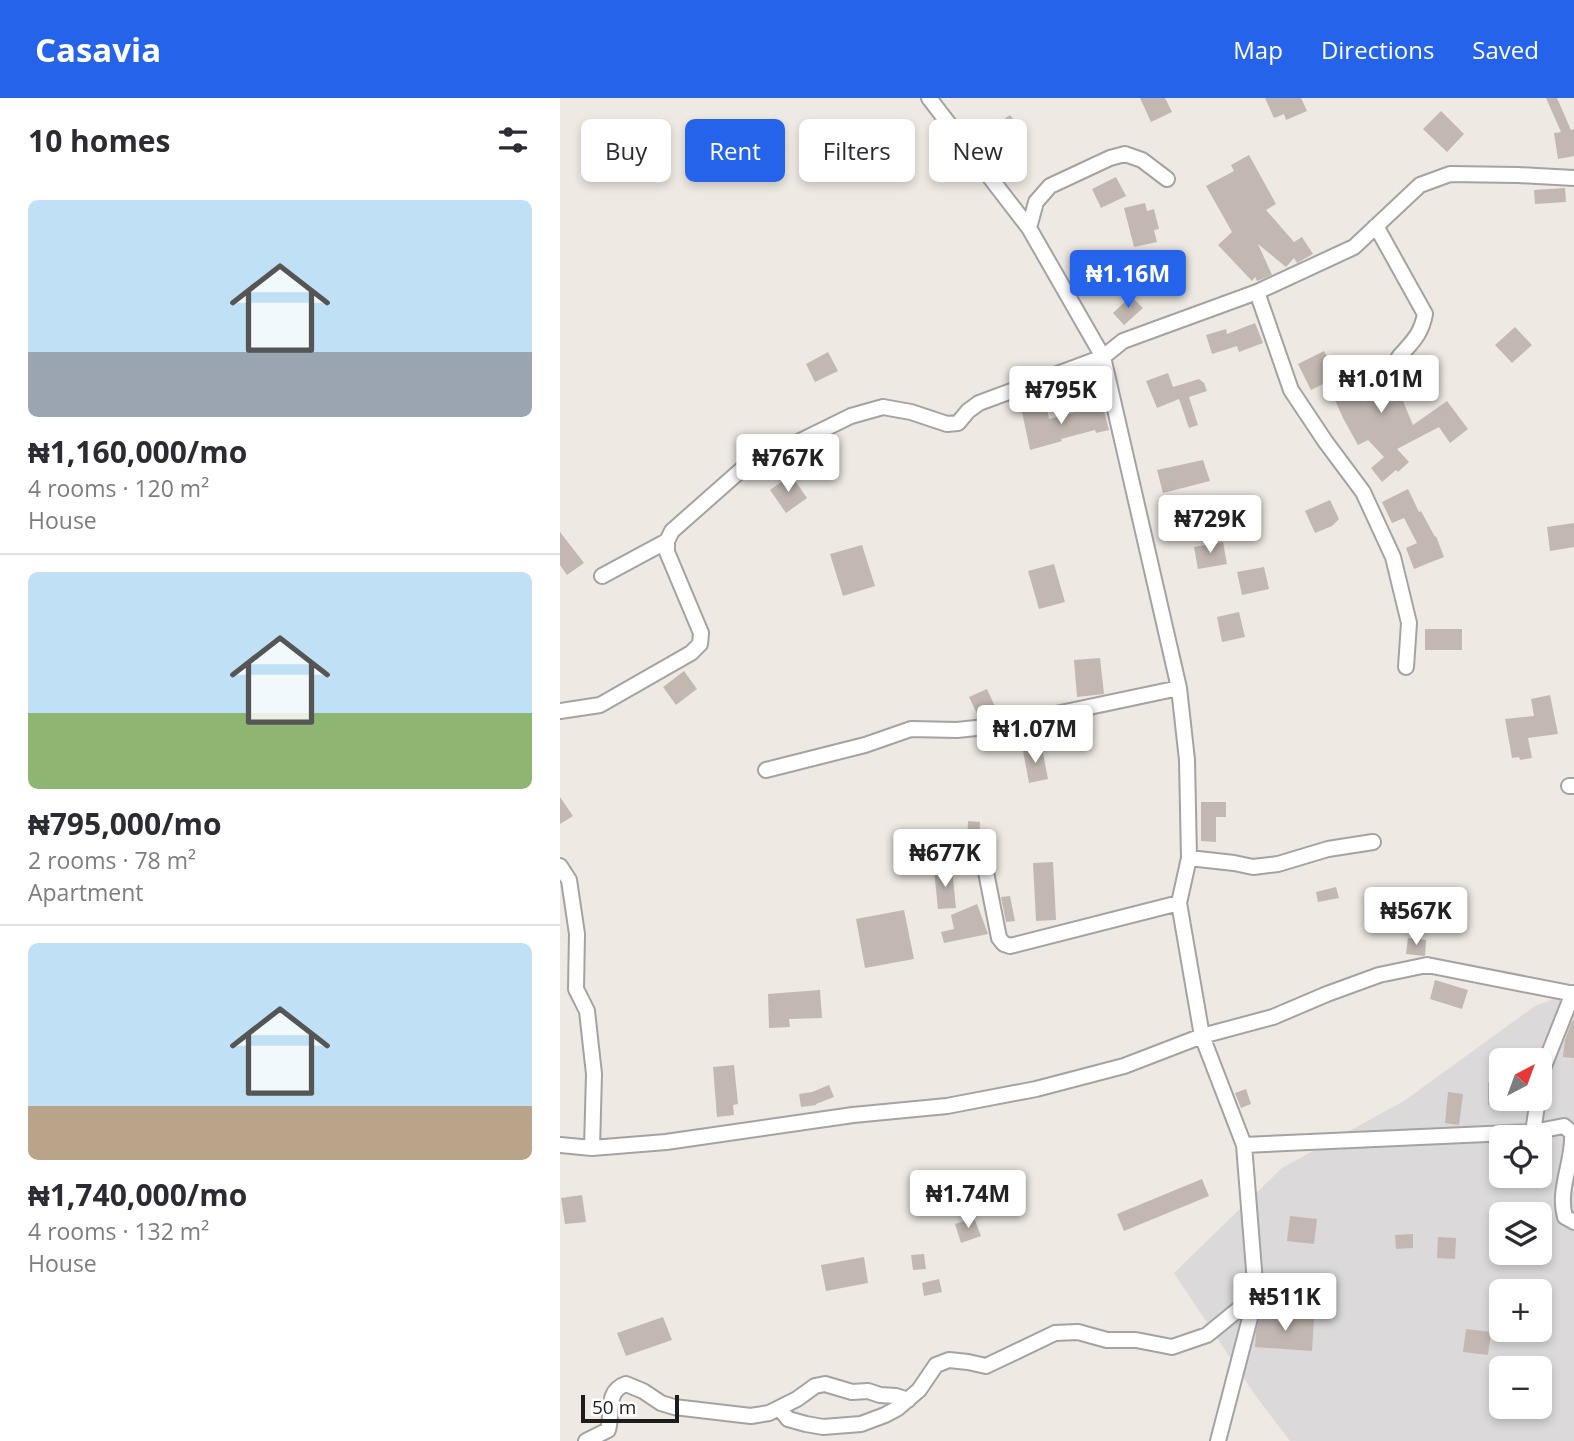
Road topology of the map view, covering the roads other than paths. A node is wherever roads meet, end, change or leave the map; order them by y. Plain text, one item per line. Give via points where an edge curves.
1 (929, 98) edge
2 (1574, 178) edge
3 (1167, 179) dead end
4 (1376, 226) junction
5 (1029, 228) junction
6 (1258, 292) junction
7 (1103, 357) junction
8 (1399, 357) dead end
9 (667, 541) junction
10 (601, 576) dead end
11 (1406, 667) dead end
12 (1179, 688) junction
13 (560, 711) edge
14 (766, 770) dead end
15 (1373, 842) dead end
16 (1189, 858) junction
17 (984, 862) dead end
18 (560, 866) edge
19 (1179, 904) junction
20 (1573, 993) edge
21 (1202, 1036) junction
22 (1551, 1048) edge
23 (1552, 1128) edge
24 (1489, 1134) edge
25 (1244, 1144) junction
26 (560, 1145) edge
27 (592, 1148) junction
28 (1574, 1222) edge
29 (1256, 1295) junction
30 (908, 1400) junction
31 (780, 1409) junction
32 (586, 1441) edge
33 (1218, 1441) edge

1 - 5 street
2 - 4 street via 1450,174 1420,185
3 - 5 street via 1142,160 1125,155 1110,158 1050,186 1036,202
4 - 6 street via 1354,247
4 - 8 street via 1425,314 1418,336
5 - 7 street
6 - 7 street via 1123,341
6 - 11 street via 1291,390 1363,492 1393,557 1409,624
7 - 9 street via 979,403 958,423 883,407 851,416 741,470 672,531
7 - 12 street
9 - 10 street
9 - 13 street via 667,552 701,633 700,644 600,705
12 - 14 street via 1004,725 911,729
12 - 16 street via 1187,760
15 - 16 street via 1253,867
16 - 19 street
17 - 19 street via 999,939 1010,946
18 - 27 street via 569,880 577,934 576,989 587,1011 594,1074
19 - 21 street
20 - 21 street via 1427,965 1379,975 1273,1017
20 - 22 street
21 - 25 street
21 - 27 street via 1124,1066 947,1106
23 - 28 street via 1564,1126 1572,1133 1562,1204 1565,1217
24 - 25 street
25 - 29 street
26 - 27 street
29 - 30 street via 1207,1335 1172,1347 1078,1332 1055,1333 986,1366 949,1360 936,1365
29 - 33 street
30 - 31 street via 825,1384
30 - 31 street via 885,1415 840,1427 788,1419
31 - 32 street via 751,1416 674,1407 626,1384 613,1393 608,1430

